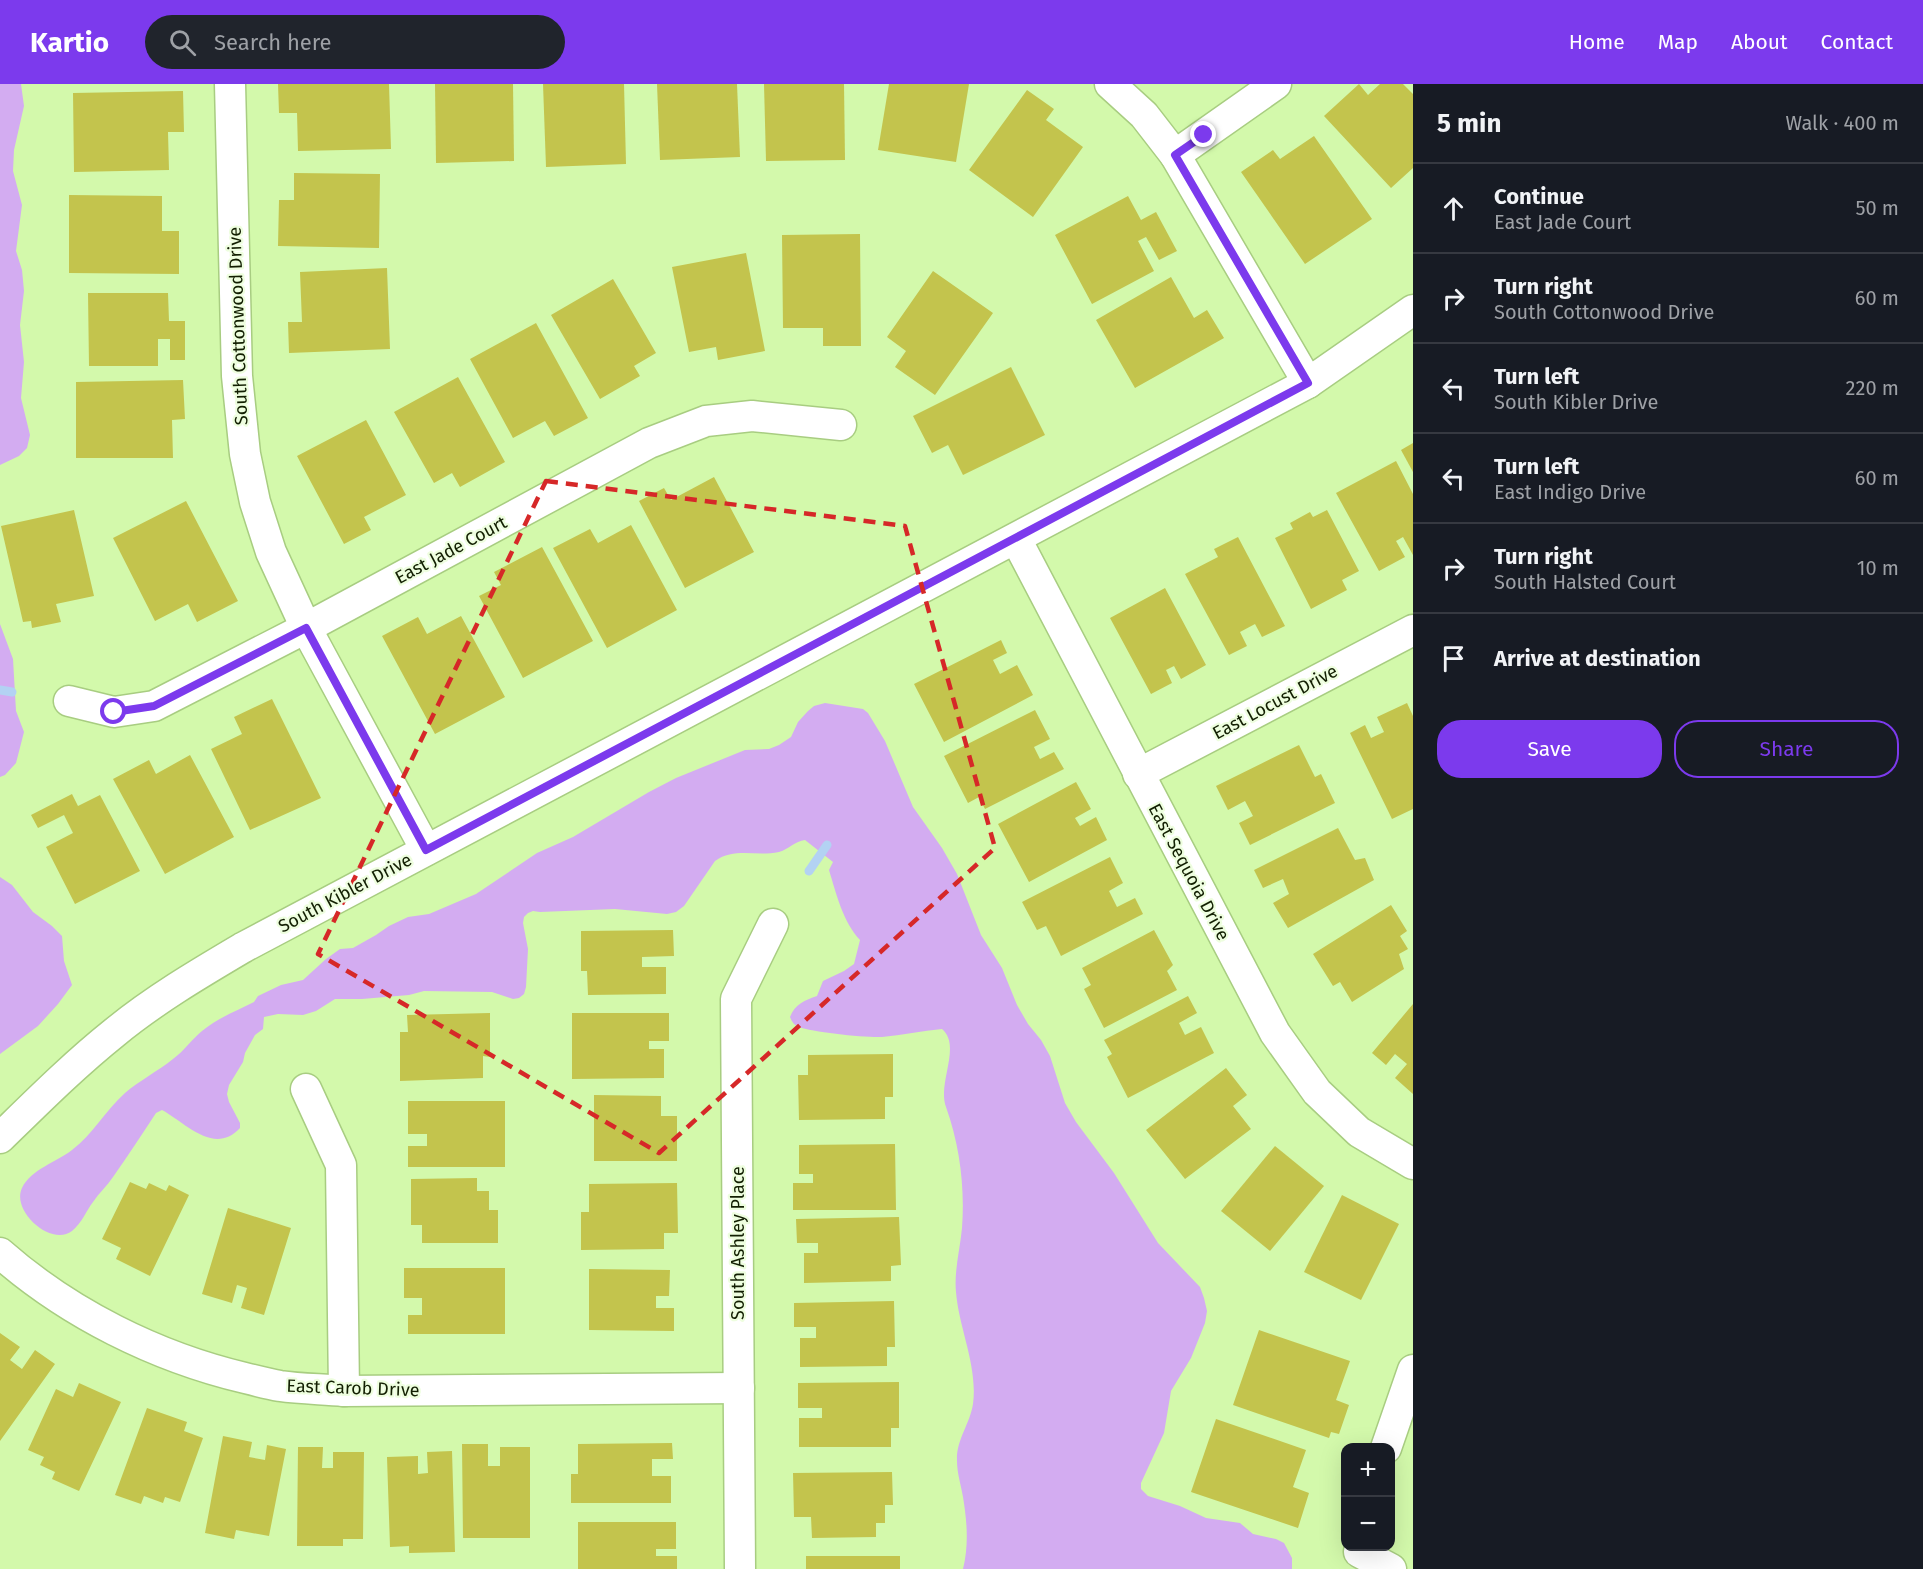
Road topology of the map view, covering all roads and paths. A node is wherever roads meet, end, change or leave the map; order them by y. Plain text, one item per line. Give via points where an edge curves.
1 (230, 84) edge
2 (1110, 84) edge
3 (1276, 84) edge
4 (1175, 155) junction
5 (1413, 310) edge
6 (1308, 383) junction
7 (842, 425) dead end
8 (1016, 539) junction
9 (306, 628) junction
10 (1413, 630) edge
11 (69, 701) dead end
12 (1138, 774) junction
13 (426, 850) junction
14 (772, 924) dead end
15 (306, 1089) dead end
16 (0, 1138) edge
17 (1413, 1164) edge
18 (0, 1253) edge
19 (1413, 1370) edge
20 (739, 1388) junction
21 (344, 1391) junction
22 (1388, 1443) edge
23 (1363, 1551) edge
24 (740, 1569) edge
25 (1390, 1569) edge

1 - 9 street, South Cottonwood Drive via 237,376 244,445 255,502 271,552
2 - 4 street via 1144,115
3 - 4 street
4 - 6 street
5 - 6 street, South Kibler Drive
6 - 8 street, South Kibler Drive
7 - 9 street, East Jade Court via 752,416 706,421 650,443
8 - 12 street, East Sequoia Drive
8 - 13 street, South Kibler Drive
9 - 11 street, East Jade Court via 154,706 114,712
9 - 13 street, South Cottonwood Drive
10 - 12 street, East Locust Drive
12 - 17 street, East Sequoia Drive via 1275,1033 1317,1092 1359,1132
13 - 16 street, South Kibler Drive via 244,947 147,1008 87,1055
14 - 20 street, South Ashley Place via 736,999
15 - 21 street via 341,1165
18 - 21 street, East Carob Drive via 83,1313 151,1346 209,1369 279,1386
19 - 22 street
20 - 21 street, East Carob Drive
20 - 24 street, South Ashley Place
23 - 25 street

